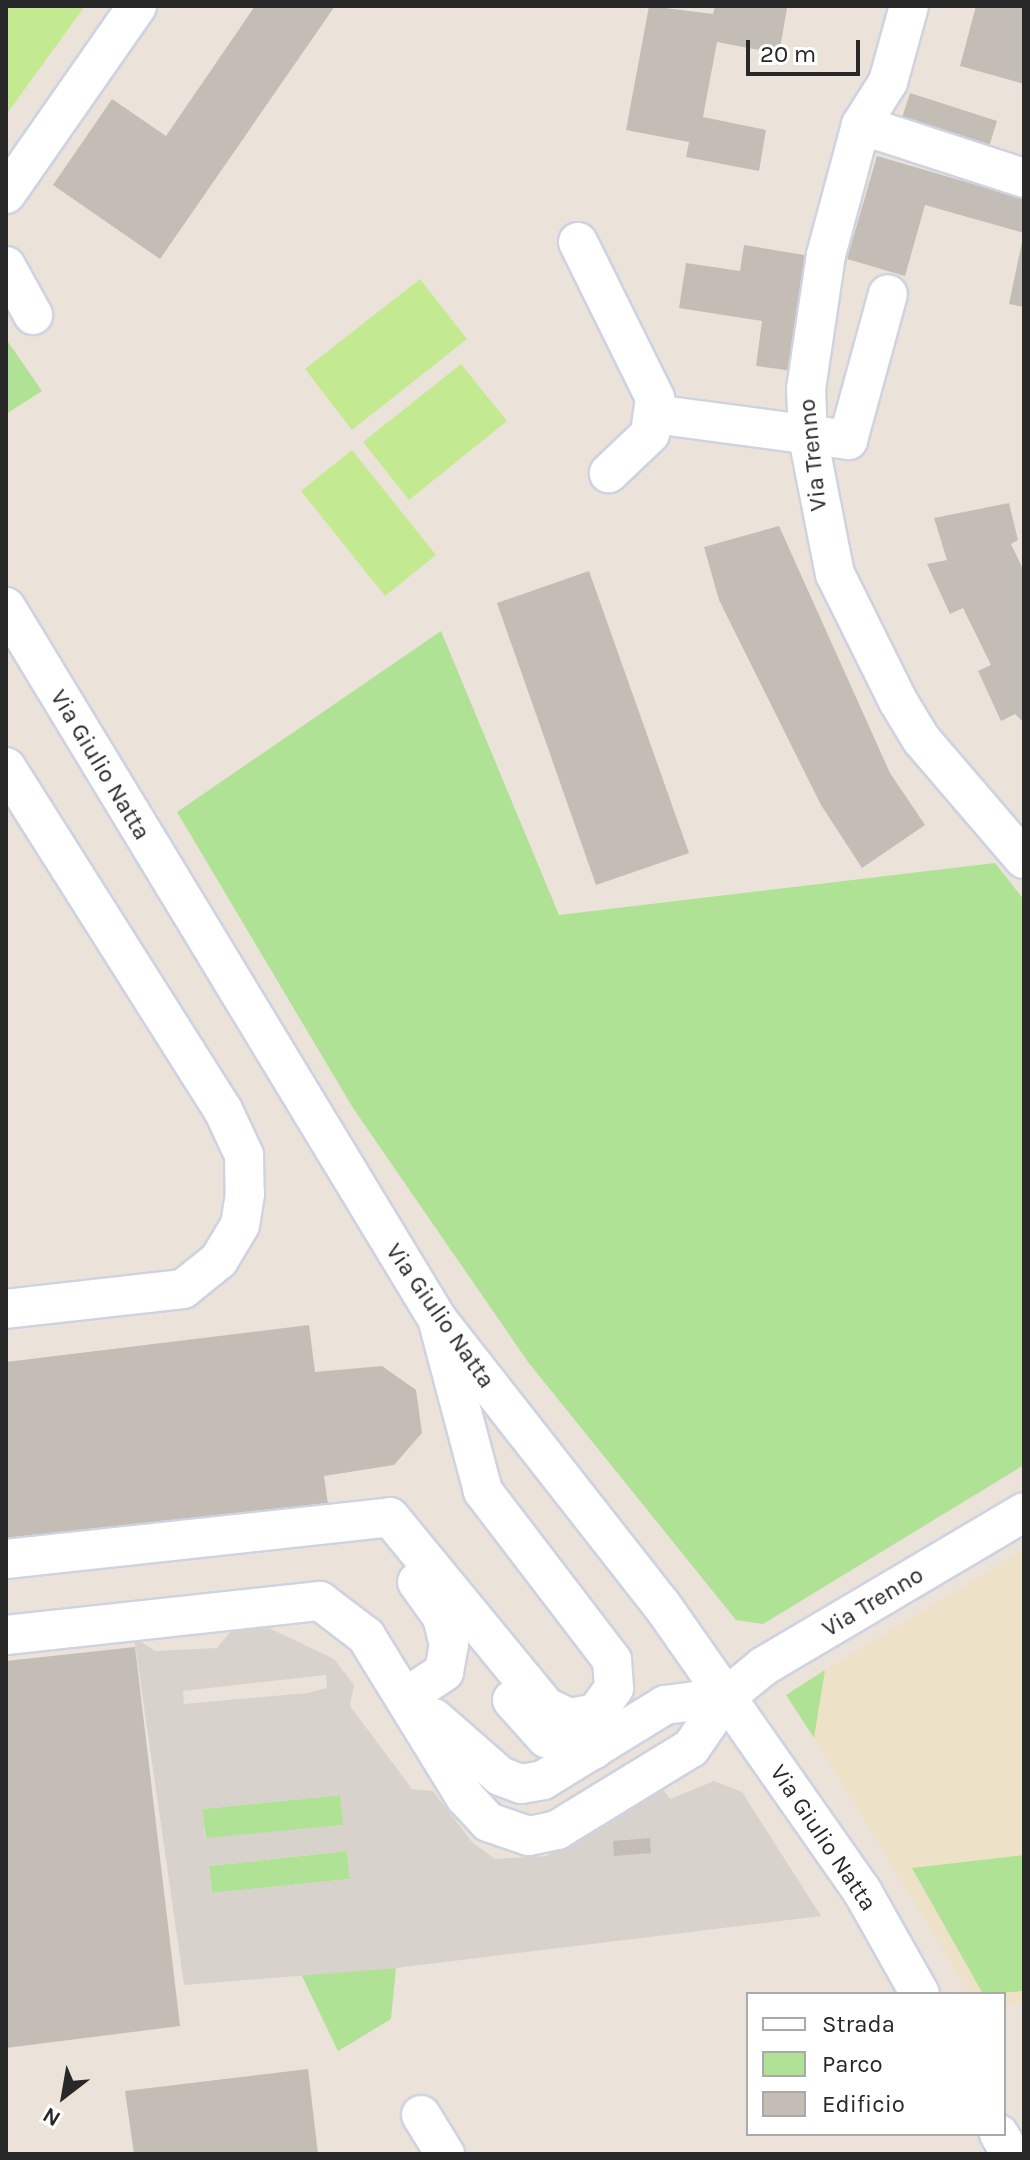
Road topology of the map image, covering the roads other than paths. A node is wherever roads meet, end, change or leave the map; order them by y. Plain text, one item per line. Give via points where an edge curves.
1 (137, 6) edge
2 (909, 6) edge
3 (861, 125) junction
4 (1024, 178) edge
5 (6, 194) edge
6 (578, 242) dead end
7 (6, 266) edge
8 (888, 294) dead end
9 (33, 315) dead end
10 (654, 414) junction
11 (808, 437) junction
12 (609, 473) dead end
13 (6, 607) edge
14 (6, 767) edge
15 (1024, 859) edge
16 (6, 1309) edge
17 (438, 1320) junction
18 (1024, 1512) edge
19 (315, 1524) junction
20 (6, 1559) edge
21 (470, 1615) junction
22 (6, 1635) edge
23 (409, 1695) junction
24 (726, 1697) junction
25 (594, 1750) junction
26 (919, 1992) edge
27 (421, 2115) dead end
28 (1000, 2136) edge
29 (445, 2154) edge
30 (1011, 2154) edge

1 - 5 street
2 - 3 street, Via Trenno via 888,82
3 - 4 street
3 - 11 street, Via Trenno via 826,255 806,389
6 - 10 street via 655,398
7 - 9 street
8 - 11 street via 848,440
10 - 11 street
10 - 12 street via 650,434
11 - 15 street, Via Trenno via 830,562 891,687 921,739
13 - 17 street, Via Giulio Natta
14 - 16 street via 223,1110 244,1155 245,1194 240,1225 219,1260 183,1289
17 - 21 street via 455,1407 483,1491 610,1656 611,1697 591,1715 558,1714
17 - 24 street, Via Giulio Natta
18 - 24 street, Via Trenno via 764,1666
19 - 20 street
19 - 21 street via 390,1517
19 - 23 street via 382,1541 442,1617 449,1645 444,1672
21 - 25 street via 501,1687 535,1728 560,1745
22 - 23 street via 320,1601 366,1636
23 - 24 street, Via Trenno via 465,1797 488,1822 529,1836 557,1830 691,1748
23 - 25 street via 474,1756 521,1784 543,1780
24 - 25 street via 665,1705
24 - 26 street, Via Giulio Natta via 862,1891
27 - 29 street
28 - 30 street

